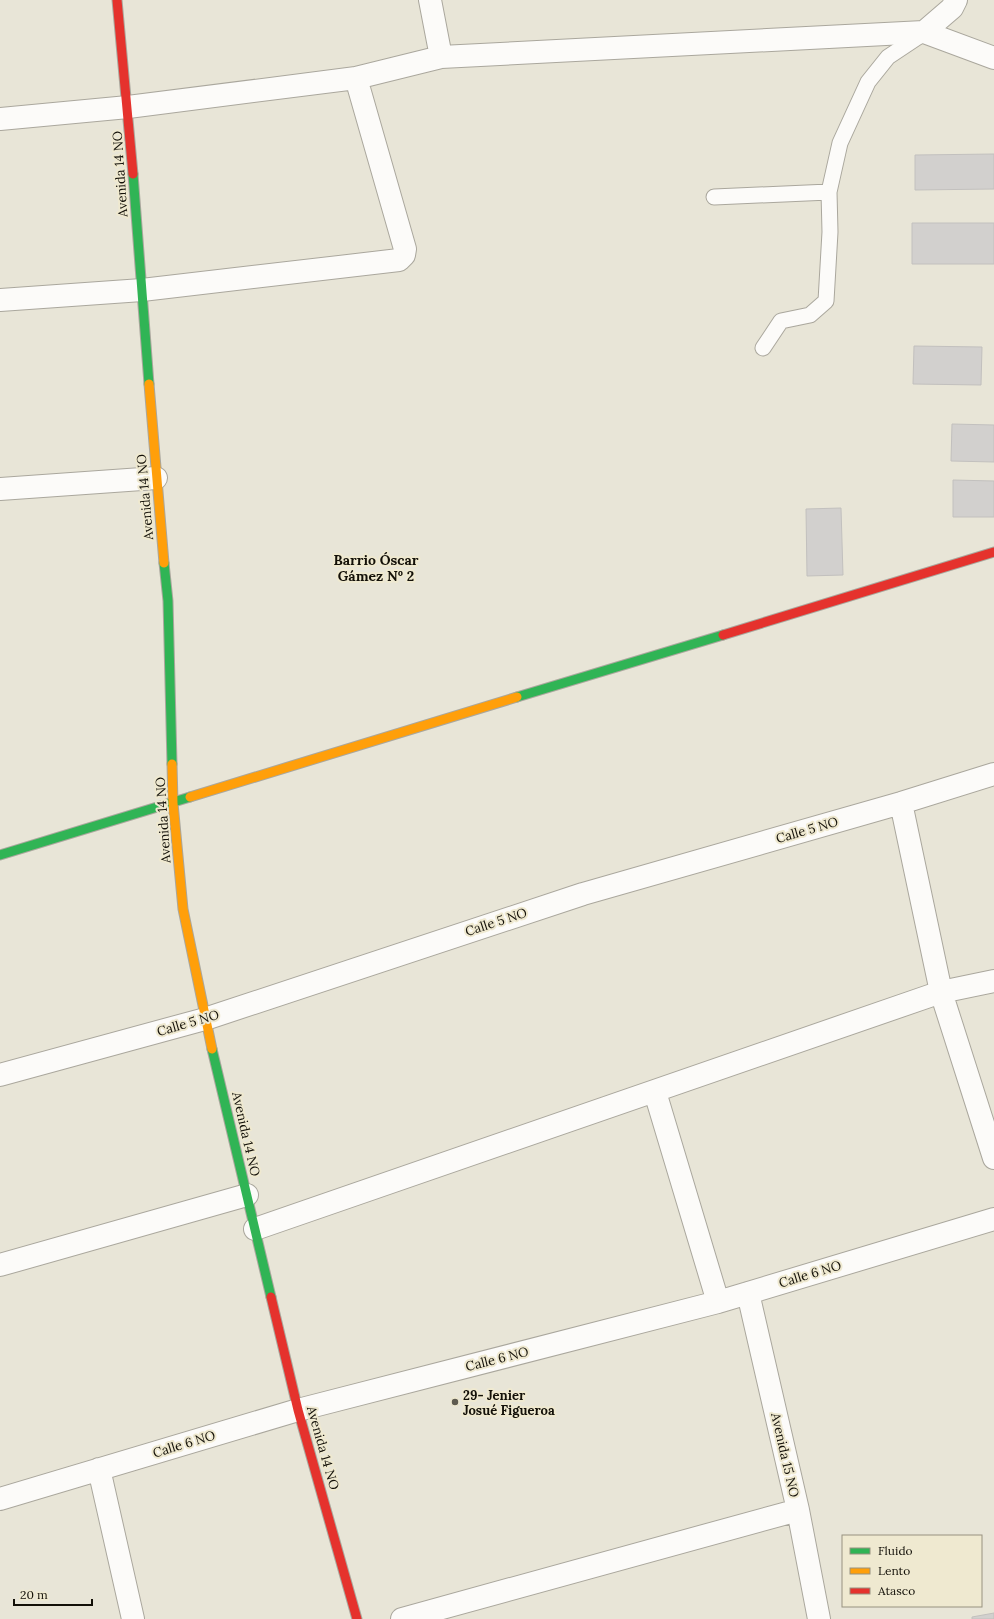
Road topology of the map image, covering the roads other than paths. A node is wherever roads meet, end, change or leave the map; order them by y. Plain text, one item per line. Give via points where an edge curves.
1 (117, 0) edge
2 (430, 0) edge
3 (956, 0) edge
4 (924, 32) junction
5 (441, 57) junction
6 (994, 58) edge
7 (356, 78) junction
8 (128, 108) junction
9 (0, 119) edge
10 (829, 192) junction
11 (714, 197) dead end
12 (142, 290) junction
13 (0, 300) edge
14 (763, 348) dead end
15 (156, 478) junction
16 (0, 489) edge
17 (994, 552) edge
18 (994, 774) edge
19 (173, 803) junction
20 (901, 803) junction
21 (0, 855) edge
22 (994, 981) edge
23 (941, 992) junction
24 (205, 1019) junction
25 (0, 1075) edge
26 (654, 1092) junction
27 (994, 1158) edge
28 (247, 1196) junction
29 (994, 1219) edge
30 (255, 1229) junction
31 (0, 1265) edge
32 (748, 1293) junction
33 (718, 1302) junction
34 (298, 1410) junction
35 (99, 1469) junction
36 (0, 1499) edge
37 (798, 1510) junction
38 (133, 1619) edge
39 (357, 1619) edge
40 (402, 1619) edge
41 (819, 1619) edge

1 - 8 street, Avenida 14 NO
2 - 5 street
3 - 4 street via 952,8
4 - 5 street
4 - 6 street
4 - 10 lane via 888,57 868,82 840,143
5 - 7 street
7 - 8 street
7 - 12 street via 405,250 404,255 398,260
8 - 9 street
8 - 12 street, Avenida 14 NO
10 - 11 lane
10 - 14 lane via 830,232 826,301 810,315 782,321
12 - 13 street
12 - 15 street, Avenida 14 NO
15 - 16 street
15 - 19 street, Avenida 14 NO via 168,601
17 - 19 street
18 - 20 street, Calle 5 NO
19 - 21 street
19 - 24 street, Avenida 14 NO via 183,909
20 - 23 street
20 - 24 street, Calle 5 NO via 583,894
22 - 23 street
23 - 26 street
23 - 27 street
24 - 25 street, Calle 5 NO
24 - 28 street, Avenida 14 NO
26 - 30 street
26 - 33 street
28 - 30 street, Avenida 14 NO
28 - 31 street
29 - 32 street, Calle 6 NO
30 - 34 street, Avenida 14 NO
32 - 33 street, Calle 6 NO
32 - 37 street, Avenida 15 NO
33 - 34 street, Calle 6 NO
34 - 35 street, Calle 6 NO
34 - 39 street, Avenida 14 NO
35 - 36 street, Calle 6 NO
35 - 38 street
37 - 40 street
37 - 41 street, Avenida 15 NO

